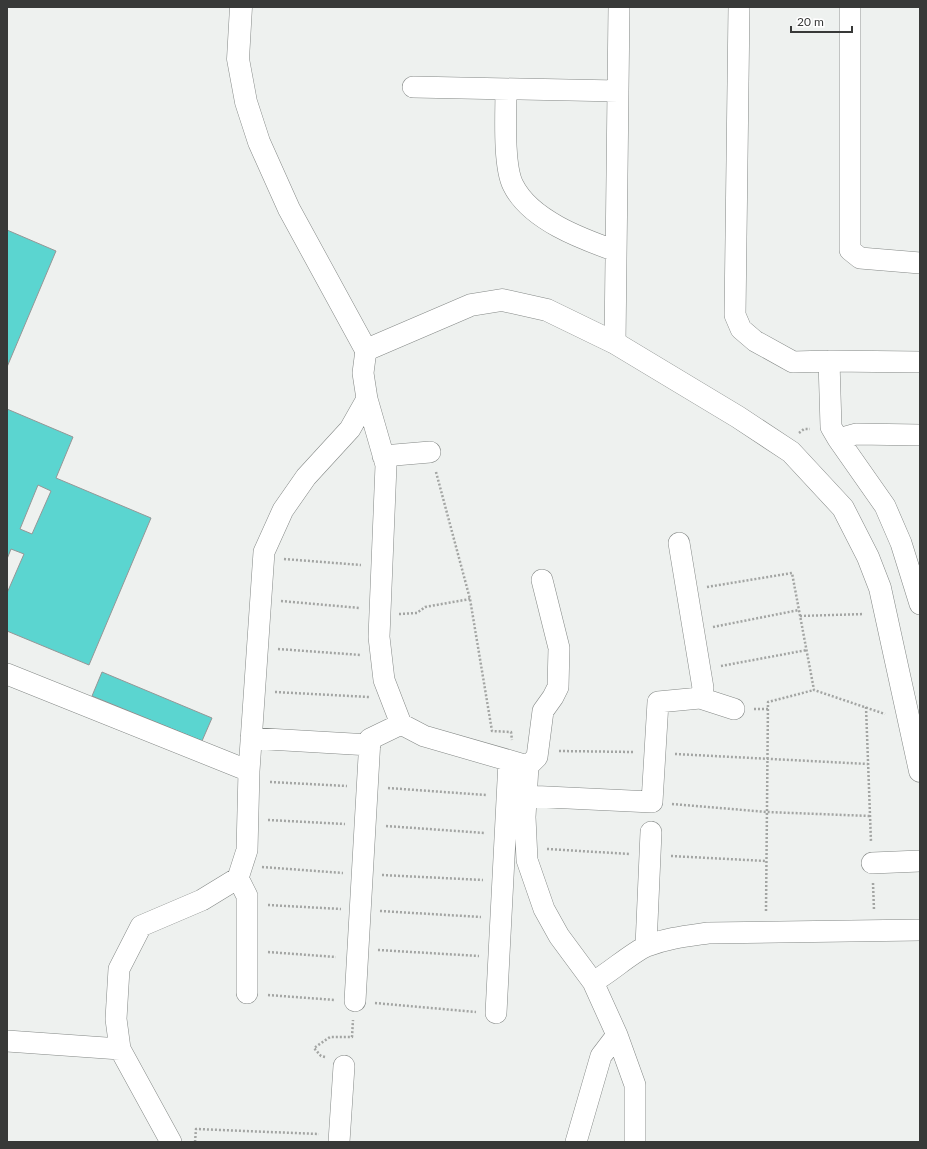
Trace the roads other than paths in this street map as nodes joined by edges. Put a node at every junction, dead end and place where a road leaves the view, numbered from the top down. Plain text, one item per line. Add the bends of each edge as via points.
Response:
1 (241, 7) edge
2 (619, 7) edge
3 (738, 7) edge
4 (850, 7) edge
5 (413, 87) dead end
6 (506, 89) junction
7 (618, 90) junction
8 (616, 251) junction
9 (920, 263) edge
10 (615, 343) junction
11 (366, 350) junction
12 (829, 361) junction
13 (920, 362) edge
14 (367, 400) junction
15 (834, 433) junction
16 (920, 435) edge
17 (430, 452) road end
18 (383, 456) junction
19 (679, 543) dead end
20 (542, 580) dead end
21 (920, 604) edge
22 (7, 674) edge
23 (700, 698) junction
24 (734, 709) dead end
25 (401, 724) junction
26 (251, 738) junction
27 (370, 745) junction
28 (919, 760) edge
29 (522, 762) junction
30 (249, 776) junction
31 (516, 796) junction
32 (651, 832) dead end
33 (920, 861) edge
34 (872, 863) road end
35 (240, 872) junction
36 (920, 930) edge
37 (646, 946) junction
38 (593, 982) junction
39 (247, 993) road end
40 (355, 1001) road end
41 (496, 1013) road end
42 (617, 1035) junction
43 (7, 1041) edge
44 (120, 1049) junction
45 (344, 1066) road end
46 (339, 1138) edge
47 (171, 1142) edge
48 (576, 1142) edge
49 (635, 1142) edge

1 - 11 street via 238,59 246,102 259,142 289,209
2 - 7 street
3 - 12 street via 735,315 740,329 755,342 793,362
4 - 9 street via 850,250 860,258
5 - 6 street
6 - 7 street
6 - 8 street via 507,157 513,185 529,207 553,224 580,238
7 - 8 street
8 - 10 street
10 - 11 street via 547,310 502,300 471,305
10 - 28 street via 791,452 843,508 868,557 880,588
11 - 14 street via 363,373
12 - 13 street
12 - 15 street
14 - 18 street
14 - 26 street via 350,429 306,477 283,510 264,552
15 - 16 street
15 - 21 street via 885,506 901,543
17 - 18 street
18 - 25 street via 386,465 379,637 384,680
19 - 23 street via 703,688
20 - 29 street via 559,648 558,687 543,711
22 - 30 street
23 - 24 street
23 - 31 street via 658,702 652,802
25 - 27 street via 370,739
25 - 29 street via 424,736
26 - 27 street
26 - 30 street
27 - 40 street
29 - 31 street
30 - 35 street via 247,850
31 - 38 street via 527,860 544,909 559,936
31 - 41 street via 505,834
32 - 37 street
33 - 34 street
35 - 39 street via 247,896
35 - 44 street via 202,900 141,926 119,969 116,1019
36 - 37 street via 708,933 677,937
37 - 38 street
38 - 42 street
42 - 48 street via 601,1056
42 - 49 street via 635,1085
43 - 44 street
44 - 47 street
45 - 46 street

